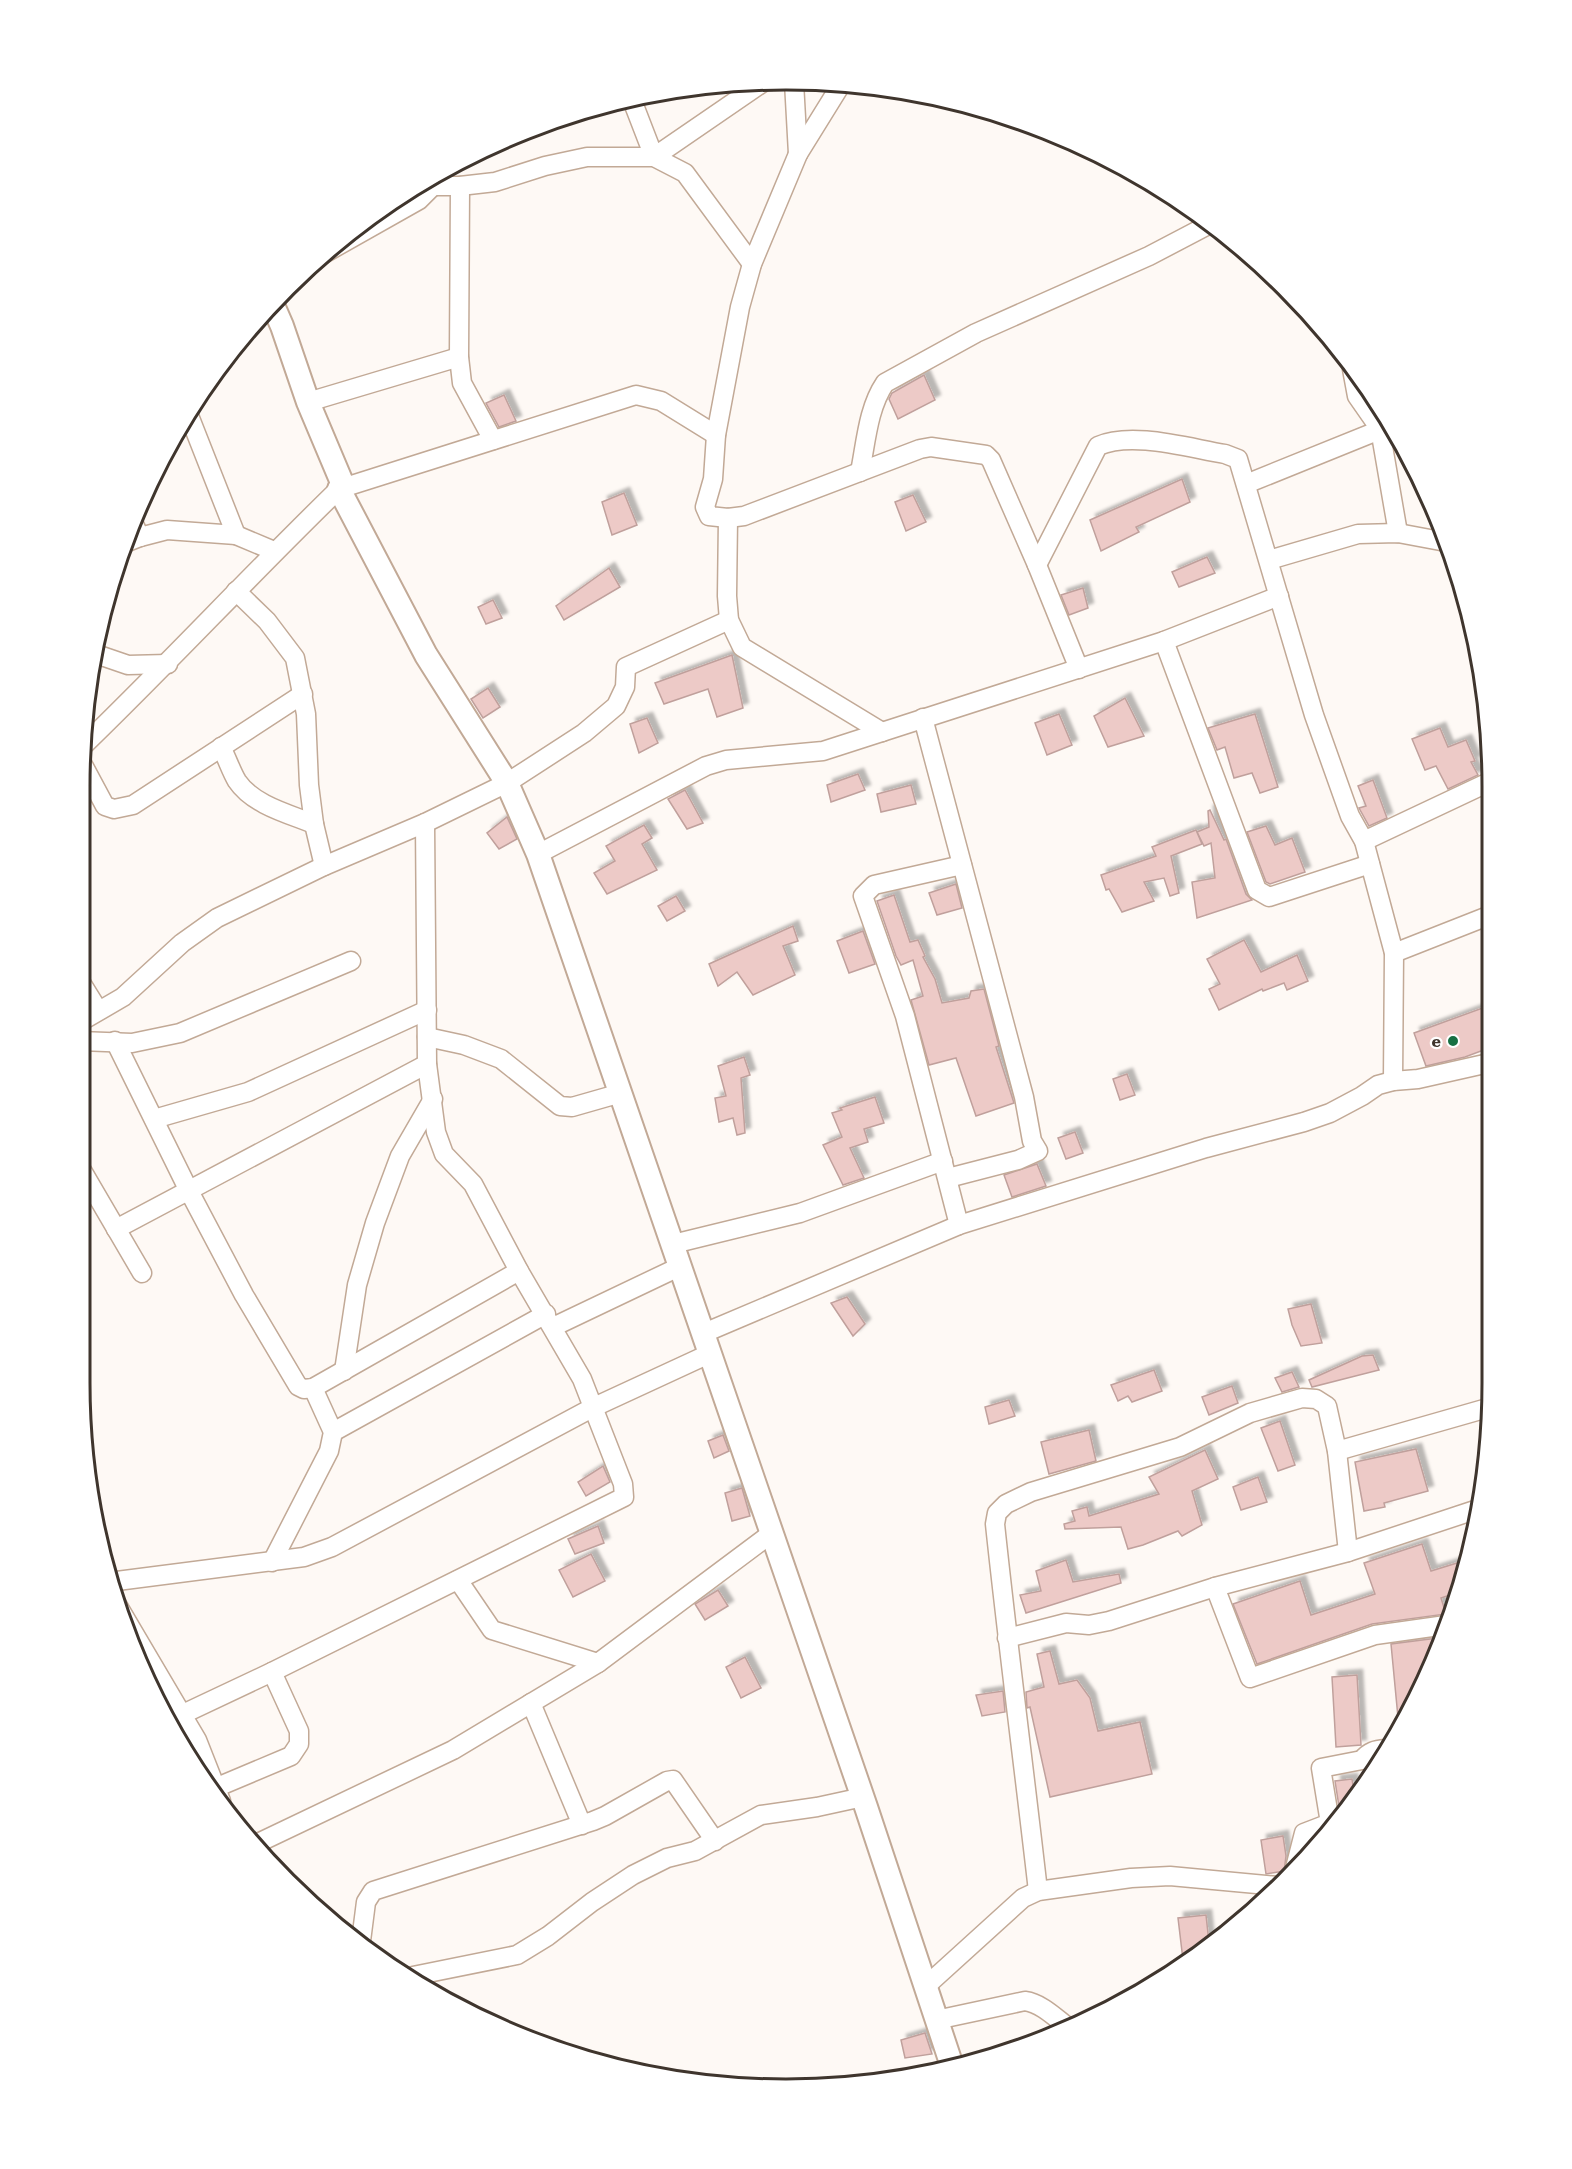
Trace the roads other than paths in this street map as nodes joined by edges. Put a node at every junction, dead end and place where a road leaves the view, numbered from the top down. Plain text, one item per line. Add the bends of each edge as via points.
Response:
1 (794, 90) edge
2 (751, 91) edge
3 (836, 91) edge
4 (635, 107) edge
5 (798, 154) junction
6 (654, 157) junction
7 (433, 186) joint
8 (460, 186) junction
9 (373, 226) edge
10 (1202, 228) edge
11 (752, 264) junction
12 (276, 313) edge
13 (459, 357) junction
14 (1355, 385) edge
15 (308, 402) junction
16 (1375, 415) edge
17 (192, 423) edge
18 (1383, 428) edge
19 (716, 435) junction
20 (1387, 435) edge
21 (493, 440) junction
22 (860, 472) junction
23 (1246, 484) junction
24 (341, 487) junction
25 (728, 518) junction
26 (1398, 533) junction
27 (236, 534) junction
28 (136, 539) edge
29 (1437, 540) edge
30 (274, 551) junction
31 (1269, 560) junction
32 (1037, 565) junction
33 (236, 591) junction
34 (1279, 596) junction
35 (729, 620) junction
36 (1164, 641) junction
37 (102, 656) edge
38 (168, 664) junction
39 (1079, 669) junction
40 (303, 694) junction
41 (923, 718) junction
42 (882, 732) junction
43 (91, 738) edge
44 (221, 747) junction
45 (90, 778) edge
46 (507, 783) junction
47 (1482, 785) edge
48 (425, 823) junction
49 (314, 824) junction
50 (1364, 841) junction
51 (538, 854) junction
52 (1370, 864) junction
53 (962, 865) junction
54 (324, 866) junction
55 (1482, 918) edge
56 (1394, 953) junction
57 (351, 961) dead end
58 (90, 997) edge
59 (98, 1010) junction
60 (427, 1010) junction
61 (90, 1015) edge
62 (427, 1037) junction
63 (90, 1041) edge
64 (115, 1041) junction
65 (427, 1064) junction
66 (1482, 1065) edge
67 (1393, 1081) junction
68 (621, 1093) junction
69 (433, 1099) junction
70 (154, 1119) junction
71 (945, 1169) junction
72 (90, 1184) edge
73 (189, 1191) junction
74 (959, 1225) junction
75 (116, 1229) junction
76 (673, 1244) junction
77 (681, 1266) junction
78 (519, 1271) junction
79 (142, 1273) dead end
80 (549, 1321) junction
81 (708, 1343) junction
82 (344, 1371) junction
83 (313, 1388) junction
84 (592, 1408) junction
85 (1481, 1410) edge
86 (333, 1432) junction
87 (1337, 1451) junction
88 (1470, 1512) edge
89 (772, 1533) junction
90 (1348, 1552) junction
91 (272, 1562) junction
92 (458, 1580) junction
93 (119, 1581) edge
94 (1215, 1587) junction
95 (1438, 1626) edge
96 (1007, 1638) junction
97 (598, 1663) junction
98 (151, 1666) edge
99 (272, 1672) junction
100 (531, 1703) junction
101 (174, 1708) edge
102 (190, 1742) edge
103 (1377, 1750) edge
104 (223, 1792) edge
105 (865, 1802) junction
106 (1329, 1818) edge
107 (582, 1825) junction
108 (1322, 1826) edge
109 (262, 1841) edge
110 (715, 1841) junction
111 (1299, 1853) edge
112 (1267, 1885) edge
113 (1038, 1891) junction
114 (362, 1935) edge
115 (420, 1975) edge
116 (926, 1986) junction
117 (936, 2020) junction
118 (1061, 2022) edge
119 (950, 2059) edge

1 - 5 street
2 - 6 street
3 - 5 street
4 - 6 street
5 - 11 street
6 - 8 street via 587,157 495,182
6 - 11 street via 685,173
7 - 8 street
7 - 9 street via 419,200
8 - 13 street
10 - 22 street via 976,333 885,382 872,411
11 - 19 street
12 - 15 street
13 - 15 street
13 - 21 street via 462,383
14 - 16 street via 1357,396
15 - 24 street
17 - 27 street
18 - 23 street
19 - 21 street via 661,400 636,394
19 - 25 street via 713,479 705,507 710,516
20 - 26 street
21 - 24 street
22 - 25 street via 744,516
22 - 32 street via 931,447 986,455
23 - 31 street
23 - 32 street via 1234,455 1134,439 1110,441 1098,446
24 - 30 street
24 - 46 street via 426,655
25 - 35 street
26 - 29 street
26 - 31 street via 1358,534
27 - 28 street via 168,530
27 - 30 street
30 - 33 street
31 - 34 street
32 - 39 street
33 - 38 street
33 - 40 street via 267,621 295,658
34 - 36 street
34 - 50 street via 1314,716 1350,816
35 - 42 street via 742,647
35 - 46 street via 626,667 625,687 616,706 584,733
36 - 39 street
36 - 52 street via 1257,890 1269,897
37 - 38 street via 128,665
38 - 43 street
39 - 41 street
40 - 44 street
40 - 49 street
41 - 42 street
41 - 53 street
42 - 51 street via 823,751 726,760 706,766
44 - 45 street via 133,805 114,809 105,806
44 - 49 street via 238,782 251,795
46 - 48 street
46 - 51 street
47 - 50 street
48 - 54 street
48 - 60 street
49 - 54 street
50 - 52 street
51 - 68 street
52 - 56 street
53 - 71 street via 874,885 863,896 905,1016
53 - 71 street via 1024,1097 1032,1141 1038,1151 1018,1160
54 - 59 street via 217,918 182,943 123,997
55 - 56 street
56 - 67 street
57 - 64 street via 180,1033 132,1043
58 - 59 street
59 - 61 street
60 - 62 street
60 - 70 street via 248,1092
62 - 65 street
62 - 68 street via 501,1059 560,1106 572,1107
63 - 64 street
64 - 70 street
65 - 69 street
65 - 73 street
66 - 67 street
67 - 74 street via 1377,1085 1330,1113 1304,1122 1206,1148
68 - 76 street
69 - 78 street via 436,1132 444,1154 474,1184
69 - 82 street via 400,1156 375,1223 357,1285
70 - 73 street
71 - 74 street
71 - 76 street via 800,1213
72 - 75 street
73 - 75 street
73 - 83 street via 298,1386
74 - 81 street
75 - 79 street
76 - 77 street
77 - 80 street
77 - 81 street
78 - 80 street
78 - 82 street
80 - 84 street via 582,1379
80 - 86 street
81 - 84 street
81 - 89 street
82 - 83 street
83 - 86 street
84 - 91 street via 332,1547
84 - 92 street via 623,1484 624,1497
85 - 87 street
86 - 91 street via 329,1452
87 - 90 street
87 - 96 street via 1327,1406 1316,1399 1302,1398 1250,1413 1180,1447 1032,1492 1006,1504 997,1513 995,1524
88 - 90 street
89 - 97 street
89 - 105 street
90 - 94 street
91 - 93 street
92 - 97 street via 492,1630
92 - 99 street
94 - 95 street via 1250,1678 1375,1635
94 - 96 street via 1109,1621 1089,1625 1066,1623
96 - 113 street
97 - 100 street
98 - 101 street
99 - 101 street
99 - 104 street via 299,1731 299,1744 291,1756
100 - 107 street
100 - 109 street via 453,1750
101 - 102 street
103 - 106 street via 1362,1760 1321,1768
105 - 110 street via 761,1815
105 - 116 street
107 - 110 street via 673,1780
107 - 114 street via 374,1891 366,1902
108 - 111 street via 1304,1833
110 - 115 street via 633,1875 517,1955
112 - 113 street via 1170,1876
113 - 116 street via 1023,1898
116 - 117 street
117 - 118 street via 1025,2001
117 - 119 street

